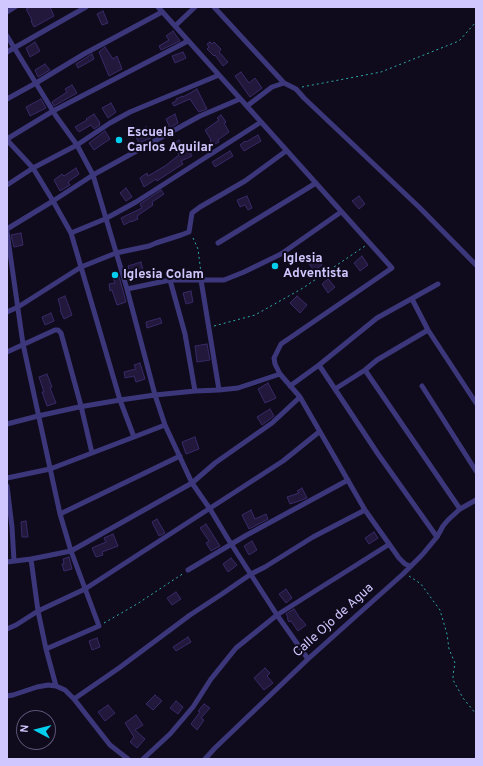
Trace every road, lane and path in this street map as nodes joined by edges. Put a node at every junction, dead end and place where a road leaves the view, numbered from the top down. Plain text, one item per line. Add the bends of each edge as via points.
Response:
1 (14, 7) edge
2 (86, 7) edge
3 (158, 7) edge
4 (195, 7) edge
5 (214, 7) edge
6 (7, 12) edge
7 (162, 12) junction
8 (476, 22) edge
9 (175, 26) junction
10 (7, 36) edge
11 (188, 42) junction
12 (14, 48) junction
13 (7, 52) edge
14 (219, 75) junction
15 (36, 83) junction
16 (284, 83) junction
17 (296, 89) junction
18 (7, 99) edge
19 (240, 99) junction
20 (247, 106) junction
21 (53, 111) junction
22 (261, 122) junction
23 (7, 139) edge
24 (77, 145) junction
25 (286, 151) junction
26 (33, 168) junction
27 (93, 175) junction
28 (316, 183) junction
29 (7, 185) edge
30 (54, 201) junction
31 (341, 212) junction
32 (105, 219) junction
33 (7, 229) edge
34 (7, 232) edge
35 (189, 232) junction
36 (70, 233) junction
37 (218, 243) dead end
38 (369, 243) junction
39 (116, 253) junction
40 (476, 265) edge
41 (81, 267) junction
42 (170, 280) junction
43 (201, 280) junction
44 (438, 284) dead end
45 (127, 289) junction
46 (412, 299) junction
47 (18, 307) junction
48 (7, 312) edge
49 (209, 327) junction
50 (428, 330) junction
51 (23, 344) junction
52 (7, 352) edge
53 (319, 365) junction
54 (365, 370) junction
55 (280, 374) junction
56 (290, 386) junction
57 (422, 386) dead end
58 (335, 389) junction
59 (219, 390) junction
60 (195, 391) junction
61 (155, 395) junction
62 (300, 397) junction
63 (120, 400) junction
64 (476, 403) edge
65 (81, 406) junction
66 (38, 416) junction
67 (7, 424) edge
68 (165, 425) junction
69 (319, 432) junction
70 (134, 437) junction
71 (92, 453) junction
72 (180, 456) junction
73 (50, 469) junction
74 (476, 471) edge
75 (7, 478) edge
76 (348, 480) junction
77 (192, 483) junction
78 (7, 486) edge
79 (476, 500) edge
80 (8, 506) edge
81 (210, 509) junction
82 (460, 509) junction
83 (365, 510) junction
84 (60, 514) junction
85 (438, 537) junction
86 (232, 544) junction
87 (388, 545) junction
88 (71, 551) junction
89 (31, 559) junction
90 (14, 561) junction
91 (7, 562) edge
92 (410, 566) junction
93 (188, 570) joint
94 (251, 574) junction
95 (403, 574) junction
96 (85, 589) junction
97 (38, 611) junction
98 (277, 615) junction
99 (99, 626) junction
100 (7, 629) edge
101 (46, 649) junction
102 (308, 658) junction
103 (56, 686) junction
104 (7, 696) edge
105 (74, 699) junction
106 (476, 714) edge
107 (128, 759) edge
108 (143, 759) edge
109 (206, 759) edge

1 - 6 street
2 - 12 street
3 - 7 street
4 - 9 street
5 - 16 street
7 - 9 street
7 - 15 street
8 - 17 path via 459,41 381,72
9 - 11 street
10 - 12 street
11 - 14 street
11 - 21 street
12 - 13 street
12 - 15 street
14 - 19 street
14 - 24 street via 130,112
15 - 18 street
15 - 21 street
16 - 17 street
16 - 20 street via 272,87
17 - 40 street via 420,207
19 - 20 street
19 - 27 street via 200,116
20 - 22 street
21 - 23 street
21 - 24 street
22 - 25 street
22 - 32 street
23 - 26 street
24 - 26 street
24 - 27 street
25 - 28 street
25 - 35 street via 245,181 192,213
26 - 29 street
26 - 30 street
27 - 30 street
27 - 32 street
28 - 31 street
28 - 37 street
30 - 33 street
30 - 36 street
31 - 38 street
31 - 43 street via 280,254 244,272 224,280
32 - 36 street
32 - 39 street
34 - 47 street
35 - 39 street via 149,246
35 - 43 path via 198,249
36 - 41 street
38 - 49 path via 303,288 255,316
38 - 55 street via 392,268 281,344 274,358
39 - 41 street
39 - 45 street
41 - 47 street
41 - 63 street
42 - 43 street
42 - 45 street
42 - 60 street via 185,334
43 - 49 street
44 - 46 street
45 - 61 street
46 - 50 street
46 - 53 street via 377,318
47 - 48 street
47 - 51 street
49 - 59 street
50 - 54 street via 377,360
50 - 64 street
51 - 52 street
51 - 65 street via 58,330
51 - 66 street
53 - 56 street
53 - 58 street
54 - 58 street
54 - 82 street
55 - 56 street
55 - 59 street via 238,388
56 - 62 street
57 - 74 street
58 - 85 street
59 - 60 street
60 - 61 street
61 - 63 street
61 - 68 street
62 - 69 street
62 - 77 street via 272,423 215,463
63 - 65 street
63 - 70 street
65 - 66 street
65 - 71 street
66 - 67 street
66 - 73 street
68 - 70 street
68 - 72 street
69 - 76 street
69 - 81 street via 283,461
70 - 71 street
71 - 73 street
72 - 77 street
72 - 84 street
73 - 75 street
73 - 84 street
76 - 83 street
76 - 86 street
77 - 81 street
77 - 88 street
78 - 80 street
79 - 82 street, Calle Ojo de Agua
80 - 90 street
81 - 86 street
81 - 96 street
82 - 85 street, Calle Ojo de Agua via 443,526
83 - 87 street
83 - 94 street
84 - 88 street
85 - 92 street, Calle Ojo de Agua
86 - 93 street
86 - 94 street
87 - 92 street via 398,558
87 - 98 street
88 - 89 street
88 - 96 street
89 - 90 street
89 - 97 street
90 - 91 street
92 - 95 street, Calle Ojo de Agua
93 - 99 path
94 - 98 street
94 - 105 street
95 - 102 street, Calle Ojo de Agua
95 - 106 path via 421,584 440,610 449,649 455,662 453,680
96 - 97 street
96 - 99 street
97 - 100 street
97 - 101 street
98 - 102 street
98 - 108 street via 236,648 193,707 170,734
99 - 101 street
101 - 103 street
102 - 109 street, Calle Ojo de Agua
103 - 104 street via 37,687
103 - 105 street via 65,690
105 - 107 street via 110,746

